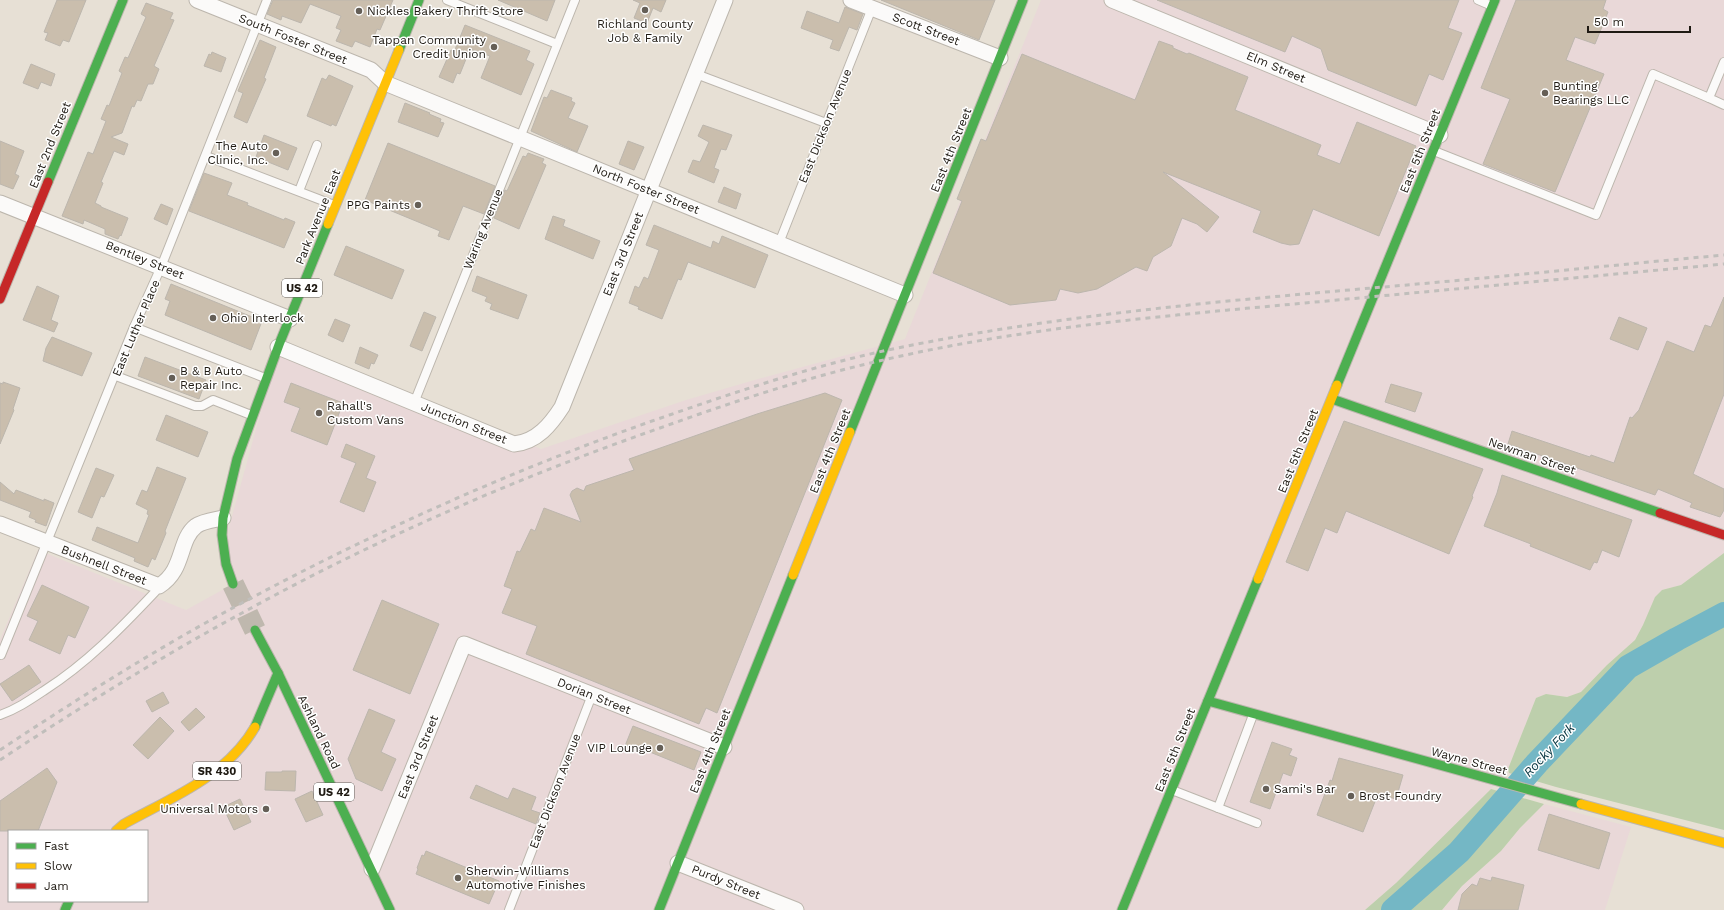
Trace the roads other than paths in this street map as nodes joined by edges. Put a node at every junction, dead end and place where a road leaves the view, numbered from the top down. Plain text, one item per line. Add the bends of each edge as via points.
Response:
1 (123, 0) edge
2 (197, 0) edge
3 (267, 0) edge
4 (420, 0) edge
5 (447, 0) edge
6 (574, 0) edge
7 (725, 0) edge
8 (851, 0) edge
9 (1023, 0) edge
10 (1112, 0) edge
11 (1478, 0) edge
12 (1494, 3) edge
13 (1137, 5) edge
14 (872, 8) junction
15 (257, 24) junction
16 (557, 44) junction
17 (1000, 58) junction
18 (1724, 62) edge
19 (696, 74) junction
20 (386, 83) junction
21 (1709, 98) junction
22 (1724, 105) edge
23 (826, 123) junction
24 (1440, 135) junction
25 (519, 137) junction
26 (317, 145) dead end
27 (1433, 151) junction
28 (206, 156) junction
29 (649, 190) junction
30 (299, 191) junction
31 (0, 203) edge
32 (336, 205) junction
33 (34, 217) junction
34 (779, 243) junction
35 (162, 267) junction
36 (905, 295) junction
37 (0, 299) edge
38 (290, 319) junction
39 (134, 327) junction
40 (278, 348) junction
41 (116, 376) junction
42 (266, 378) junction
43 (1332, 399) junction
44 (414, 403) junction
45 (252, 416) junction
46 (538, 436) joint
47 (223, 518) junction
48 (0, 524) edge
49 (1724, 535) edge
50 (46, 542) junction
51 (233, 584) tunnel mouth
52 (159, 586) junction
53 (255, 630) tunnel mouth
54 (464, 644) joint
55 (2, 655) dead end
56 (278, 673) junction
57 (592, 695) junction
58 (1208, 701) junction
59 (1253, 714) junction
60 (0, 715) edge
61 (724, 748) junction
62 (1172, 790) junction
63 (1218, 808) junction
64 (1257, 822) dead end
65 (117, 830) edge
66 (1724, 843) edge
67 (678, 863) junction
68 (372, 869) junction
69 (390, 910) edge
70 (508, 910) edge
71 (659, 910) edge
72 (796, 910) edge
73 (1122, 910) edge

1 - 33 main road, East 2nd Street
2 - 15 street, South Foster Street
3 - 15 lane, East Luther Place
4 - 20 main road, Park Avenue East / US 42
5 - 16 lane
6 - 16 lane, Waring Avenue
7 - 19 street, East 3rd Street
8 - 14 street, Scott Street
9 - 17 main road, East 4th Street
10 - 13 street, Elm Street
11 - 12 lane
12 - 24 main road, East 5th Street
13 - 24 street, Elm Street
14 - 17 street, Scott Street
14 - 23 lane, East Dickson Avenue
15 - 20 street, South Foster Street via 371,70
15 - 28 lane, East Luther Place
16 - 25 lane, Waring Avenue
17 - 36 main road, East 4th Street
18 - 21 lane
19 - 23 lane
19 - 29 street, East 3rd Street
20 - 25 street, North Foster Street
20 - 32 main road, Park Avenue East / US 42
21 - 22 lane
21 - 27 lane via 1653,74 1596,215
23 - 34 lane, East Dickson Avenue
24 - 27 main road, East 5th Street
25 - 29 street, North Foster Street
25 - 44 lane, Waring Avenue
26 - 30 lane
27 - 43 main road, East 5th Street
28 - 30 lane
28 - 35 lane, East Luther Place
29 - 34 street, North Foster Street
29 - 46 street, East 3rd Street via 562,407
30 - 32 lane
31 - 33 street, Bentley Street
32 - 38 main road, Park Avenue East / US 42
33 - 35 street, Bentley Street
33 - 37 main road, East 2nd Street
34 - 36 street, North Foster Street
35 - 38 street, Bentley Street
35 - 39 lane, East Luther Place
36 - 61 main road, East 4th Street
38 - 40 main road, Park Avenue East / US 42
39 - 41 lane, East Luther Place
39 - 42 lane
40 - 42 main road, Park Avenue East / US 42
40 - 44 street, Junction Street
41 - 45 lane via 195,406 202,406 213,400
41 - 50 lane, East Luther Place
42 - 45 main road, Park Avenue East / US 42
43 - 49 main road, Newman Street
43 - 58 main road, East 5th Street
44 - 46 street, Junction Street via 514,444
45 - 47 main road, Park Avenue East / US 42 via 237,459
47 - 51 main road, Park Avenue East / US 42 via 223,549
47 - 52 street, Bushnell Street via 196,526 190,533 175,571
48 - 50 street, Bushnell Street
50 - 52 street, Bushnell Street
50 - 55 lane, East Luther Place
52 - 60 lane via 114,635 68,675 17,709
53 - 56 main road, US 42
54 - 57 street, Dorian Street
54 - 68 street, East 3rd Street
56 - 65 main road, SR 430 via 246,742 226,764
56 - 68 main road, Ashland Road / US 42
57 - 61 street, Dorian Street
57 - 70 lane, East Dickson Avenue
58 - 59 main road, Wayne Street
58 - 62 main road, East 5th Street
59 - 63 lane
59 - 66 main road, Wayne Street
61 - 67 main road, East 4th Street
62 - 63 lane
62 - 73 main road, East 5th Street
63 - 64 lane
67 - 71 main road, East 4th Street
67 - 72 street, Purdy Street
68 - 69 main road, Ashland Road / US 42

